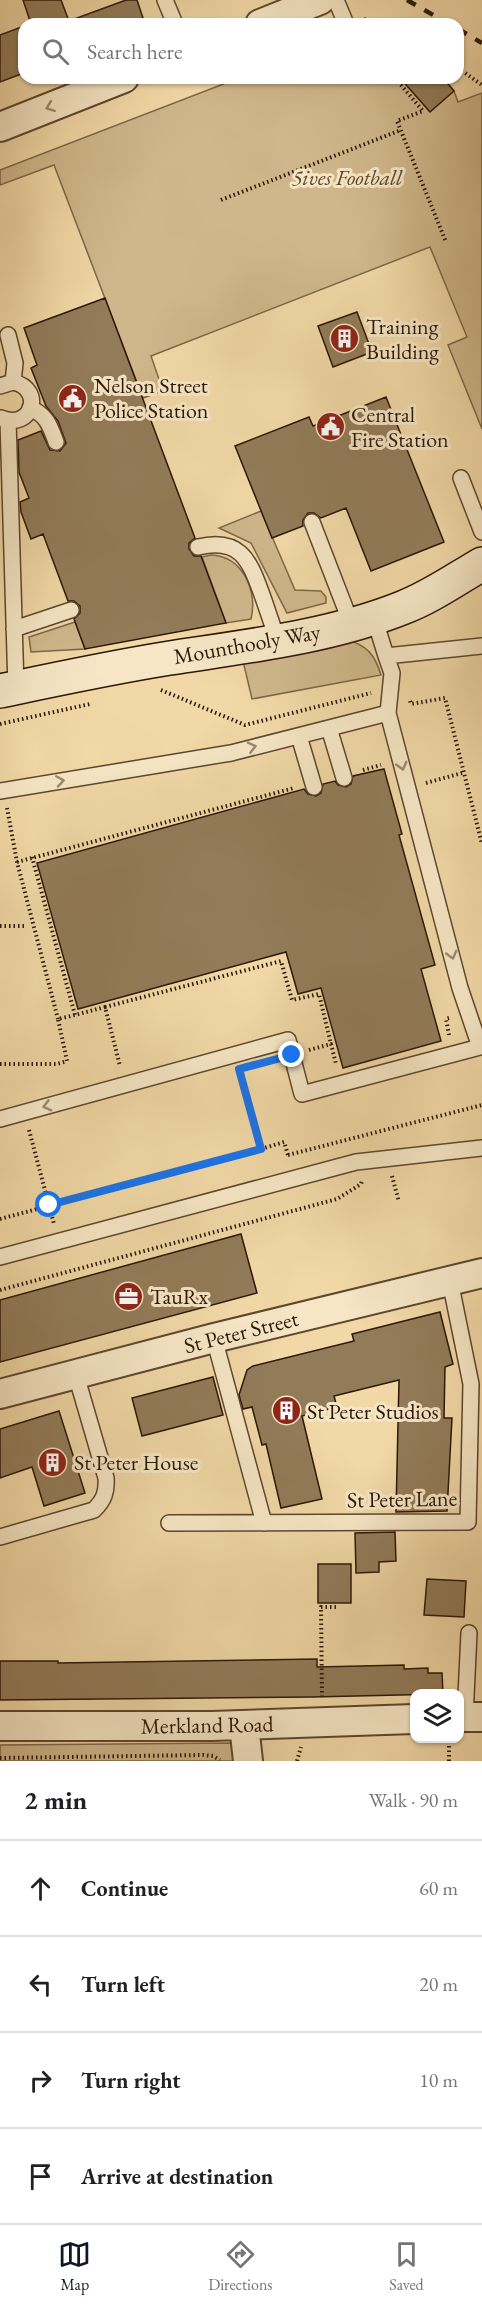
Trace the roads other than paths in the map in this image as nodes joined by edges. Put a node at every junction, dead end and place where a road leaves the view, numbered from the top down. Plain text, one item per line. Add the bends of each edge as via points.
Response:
1 (165, 0) edge
2 (320, 0) edge
3 (336, 0) edge
4 (172, 18) edge
5 (275, 18) edge
6 (344, 18) edge
7 (109, 84) edge
8 (0, 127) edge
9 (8, 335) dead end
10 (6, 384) edge
11 (30, 408) junction
12 (4, 419) edge
13 (56, 442) dead end
14 (460, 478) dead end
15 (312, 522) dead end
16 (482, 532) edge
17 (198, 547) dead end
18 (482, 564) edge
19 (71, 610) dead end
20 (363, 620) junction
21 (14, 628) junction
22 (278, 641) junction
23 (482, 646) edge
24 (386, 656) junction
25 (8, 689) edge
26 (388, 713) junction
27 (329, 728) junction
28 (299, 736) junction
29 (343, 777) road end
30 (313, 785) road end
31 (1, 790) edge
32 (0, 1119) edge
33 (482, 1148) edge
34 (0, 1257) edge
35 (482, 1273) edge
36 (450, 1281) junction
37 (214, 1338) junction
38 (76, 1375) junction
39 (0, 1394) edge
40 (169, 1523) dead end
41 (264, 1523) junction
42 (0, 1537) edge
43 (469, 1633) dead end
44 (410, 1719) edge
45 (464, 1722) edge
46 (244, 1725) junction
47 (0, 1726) edge
48 (234, 1761) edge

1 - 4 lane
2 - 5 street
3 - 6 lane
7 -> 8 street
9 - 10 lane via 15,363
10 - 11 lane via 28,390
11 - 12 lane via 17,421
11 - 13 lane via 47,418
12 - 21 lane
14 - 16 lane
15 - 20 lane
17 - 22 lane via 224,545 243,555 252,568
18 - 20 main road, Mounthooly Way via 403,607
19 - 21 lane
20 - 22 main road, Mounthooly Way
20 - 24 lane
21 - 25 lane
22 - 25 main road, Mounthooly Way via 114,667
23 - 24 lane
24 - 26 lane via 392,673
26 - 27 lane
26 -> 32 lane via 460,988 480,1047 423,1053 302,1094 288,1040
27 - 28 lane
27 - 29 lane
28 - 30 lane
31 -> 28 lane via 231,753
33 - 34 lane via 356,1162
35 - 36 street, St Peter Street
36 - 37 street, St Peter Street
36 - 41 lane, St Peter Lane via 471,1384 468,1522
37 - 38 street, St Peter Street
37 - 41 lane
38 - 39 street, St Peter Street
38 - 42 lane via 106,1478 103,1501 94,1510
40 - 41 lane, St Peter Lane
43 - 45 lane
44 - 46 street, Merkland Road
46 - 47 street, Merkland Road
46 - 48 street

